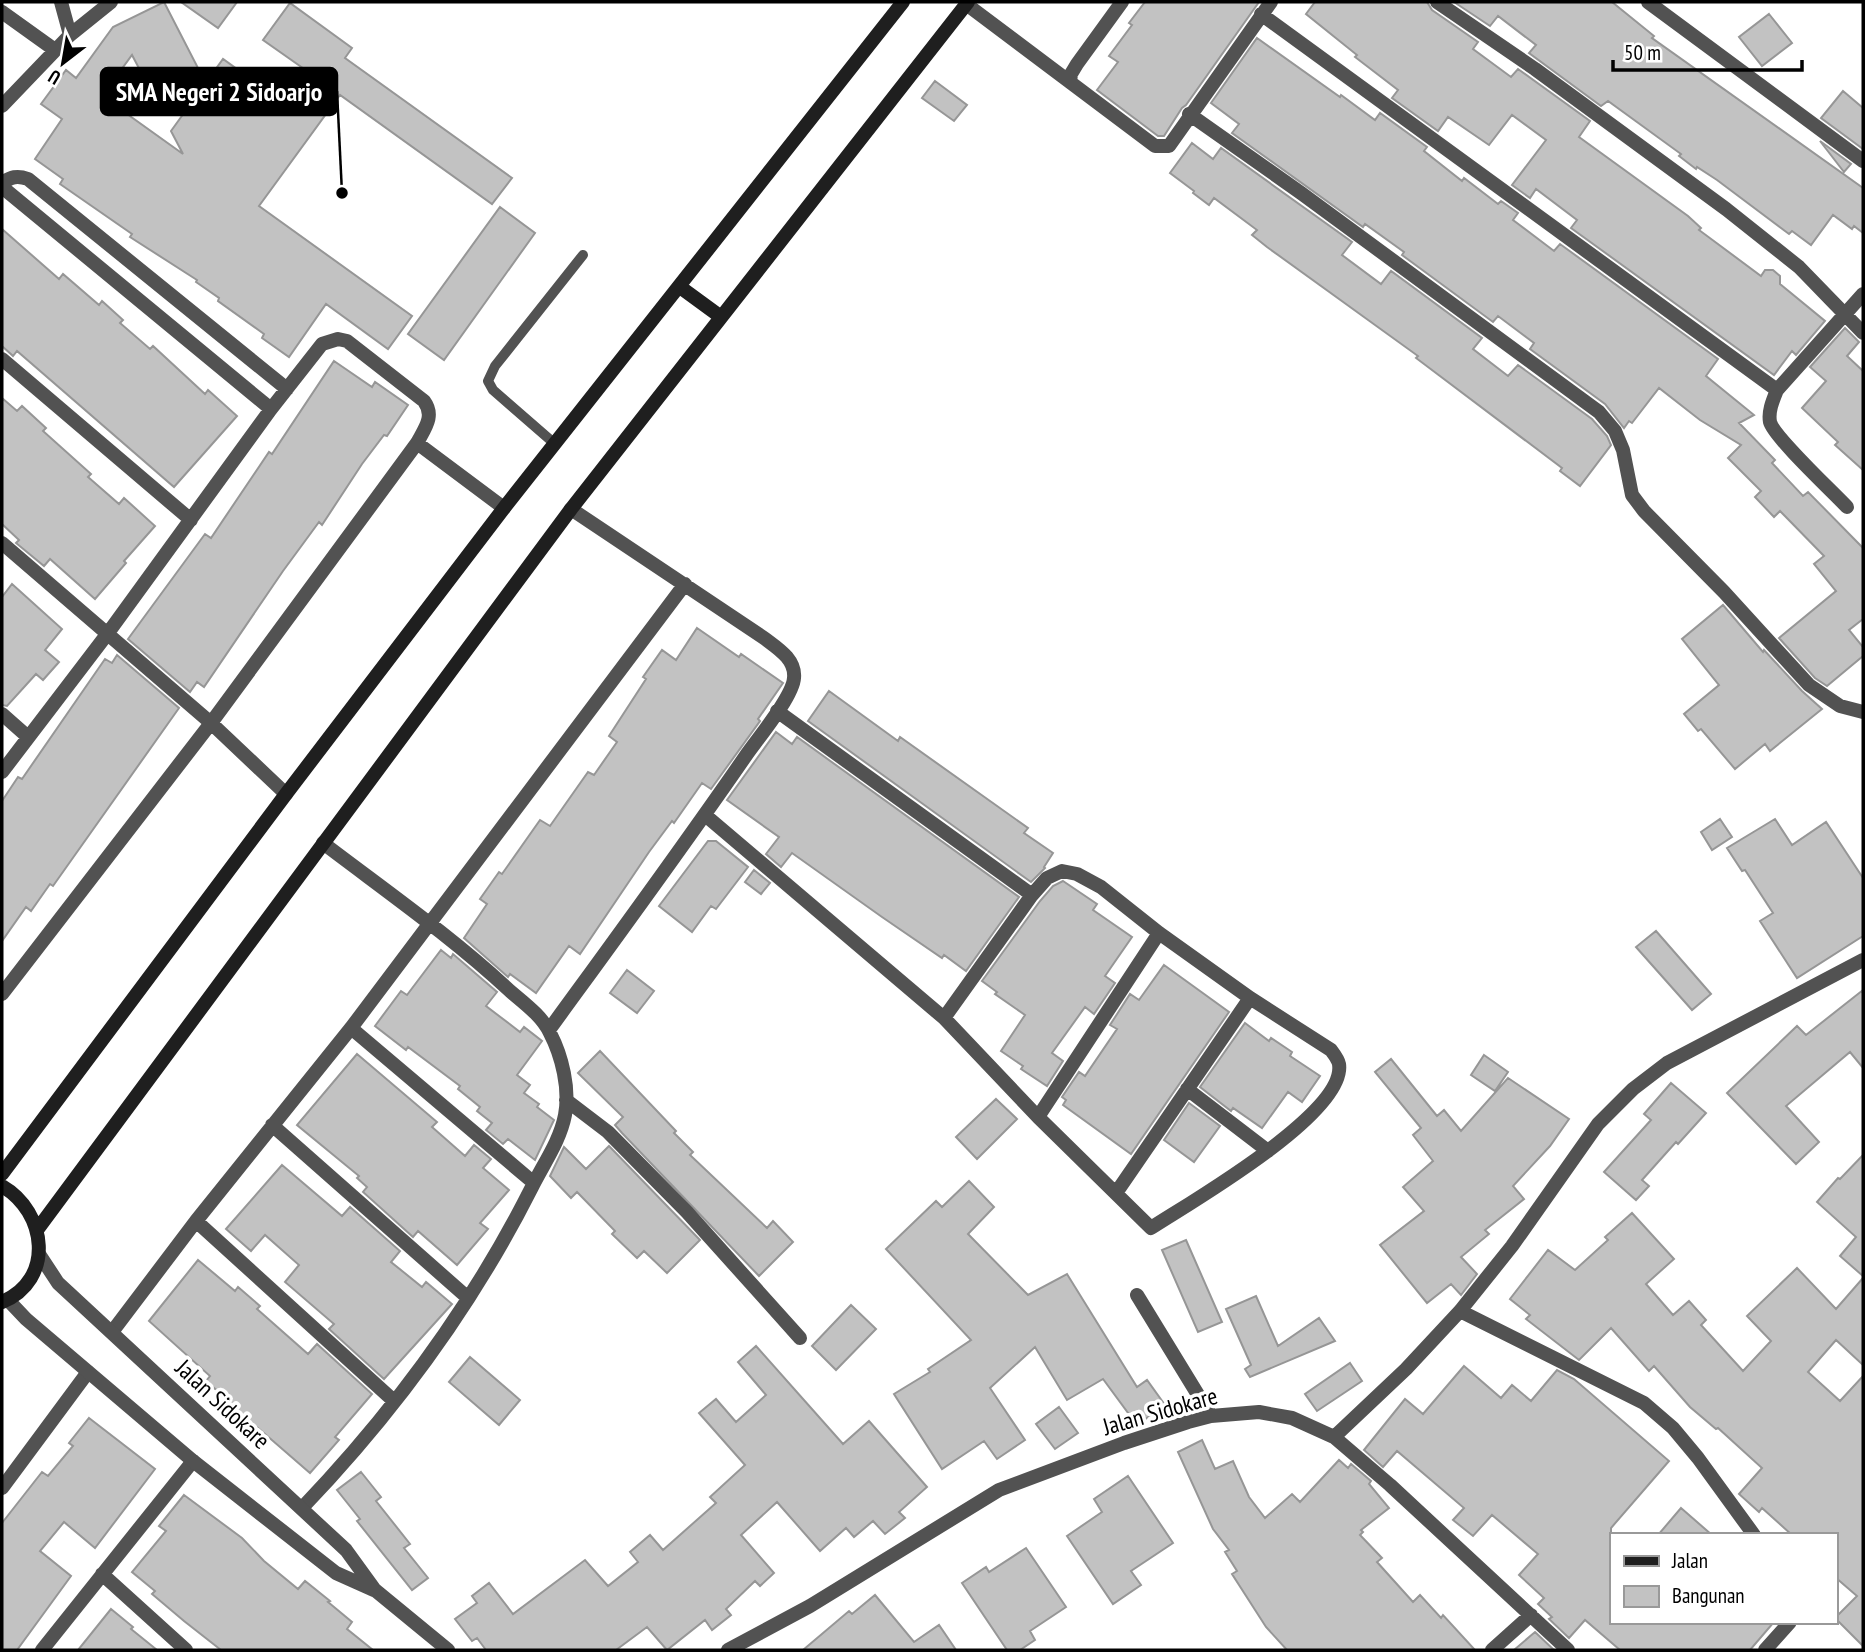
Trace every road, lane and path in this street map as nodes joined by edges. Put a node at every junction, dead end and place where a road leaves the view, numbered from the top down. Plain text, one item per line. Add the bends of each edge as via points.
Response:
1 (61, 2) edge
2 (111, 2) edge
3 (903, 2) edge
4 (1122, 2) edge
5 (1271, 2) edge
6 (1437, 2) edge
7 (1648, 2) edge
8 (967, 3) edge
9 (2, 12) edge
10 (1261, 14) junction
11 (70, 35) junction
12 (55, 50) junction
13 (1070, 82) junction
14 (3, 104) edge
15 (1189, 114) junction
16 (1863, 161) edge
17 (2, 185) edge
18 (583, 256) dead end
19 (128, 260) junction
20 (112, 277) junction
21 (680, 287) junction
22 (1863, 294) edge
23 (1845, 314) junction
24 (721, 317) junction
25 (1863, 333) edge
26 (2, 359) edge
27 (287, 389) junction
28 (1777, 390) junction
29 (271, 409) junction
30 (417, 443) junction
31 (555, 444) junction
32 (1847, 507) dead end
33 (504, 509) junction
34 (571, 509) junction
35 (191, 520) junction
36 (2, 543) edge
37 (685, 584) junction
38 (108, 633) junction
39 (778, 711) junction
40 (1863, 712) edge
41 (2, 714) edge
42 (212, 723) junction
43 (28, 737) junction
44 (2, 772) edge
45 (286, 794) junction
46 (705, 815) junction
47 (323, 843) junction
48 (1032, 895) junction
49 (430, 924) junction
50 (1159, 933) junction
51 (1863, 960) edge
52 (2, 994) edge
53 (1250, 998) junction
54 (944, 1018) junction
55 (351, 1028) junction
56 (549, 1030) junction
57 (1187, 1089) junction
58 (566, 1100) junction
59 (1038, 1118) junction
60 (272, 1125) junction
61 (1268, 1151) junction
62 (2, 1174) edge
63 (534, 1183) junction
64 (2, 1186) edge
65 (1116, 1193) junction
66 (196, 1221) junction
67 (37, 1230) junction
68 (39, 1254) junction
69 (1137, 1295) dead end
70 (468, 1298) junction
71 (5, 1301) edge
72 (1460, 1311) junction
73 (112, 1332) junction
74 (800, 1338) dead end
75 (89, 1372) junction
76 (394, 1401) junction
77 (1211, 1416) junction
78 (1335, 1437) junction
79 (193, 1461) junction
80 (2, 1488) edge
81 (302, 1508) junction
82 (1753, 1533) edge
83 (102, 1574) junction
84 (375, 1590) junction
85 (1531, 1615) junction
86 (1788, 1624) edge
87 (42, 1650) edge
88 (186, 1650) edge
89 (448, 1650) edge
90 (728, 1650) edge
91 (1492, 1650) edge
92 (1569, 1650) edge
93 (1765, 1650) edge

1 - 11 street
2 - 11 street
3 - 21 main road
4 - 13 street via 1077,64
5 - 10 street
6 - 23 street via 1726,209 1799,267
7 - 16 street
8 - 13 street
8 - 24 main road
9 - 12 street
10 - 15 street
10 - 28 street
11 - 12 street
12 - 14 street
13 - 15 street via 1155,146 1168,146
15 - 40 street via 1599,412 1615,431 1632,495 1644,511 1809,685 1840,706
17 - 19 street via 11,177 28,179
17 - 20 street
18 - 31 lane via 489,375 493,390
19 - 20 street
19 - 27 street
20 - 29 street
21 - 24 main road
21 - 31 main road
22 - 23 street
23 - 25 street
23 - 28 street
24 - 34 main road
26 - 35 street
27 - 29 street
27 - 30 street via 322,344 338,338 347,341 429,408 429,420
28 - 32 street via 1770,424
29 - 35 street
30 - 33 street
30 - 42 street
31 - 33 main road
33 - 45 main road
34 - 37 street
34 - 47 main road
35 - 38 street
36 - 38 street
37 - 39 street via 786,656 794,678
37 - 49 street
38 - 42 street
38 - 43 street
39 - 46 street
39 - 48 street
41 - 43 street
42 - 45 street
42 - 52 street
43 - 44 street
45 - 62 main road
46 - 54 street
46 - 56 street
47 - 49 street
47 - 67 main road
48 - 50 street via 1047,878 1062,871 1077,874
48 - 54 street
49 - 55 street
49 - 56 street via 490,972
50 - 53 street
50 - 59 street
51 - 72 street via 1667,1063 1633,1089 1598,1124
53 - 57 street
53 - 61 street via 1331,1050 1339,1062 1331,1092
54 - 59 street
55 - 60 street
55 - 63 street
56 - 58 street
57 - 61 street
57 - 65 street
58 - 63 street via 560,1134
58 - 74 street via 608,1132 687,1212
59 - 65 street
60 - 66 street
60 - 70 street
61 - 65 street via 1151,1228
63 - 70 street
64 - 67 main road via 28,1208
66 - 73 street
66 - 76 street
67 - 68 main road
68 - 71 main road via 23,1287
68 - 73 street, Jalan Sidokare via 58,1283
69 - 77 street
70 - 76 street
71 - 75 street, Jalan Sidokare
72 - 78 street
72 - 82 street via 1644,1403 1673,1428
73 - 81 street, Jalan Sidokare
75 - 79 street, Jalan Sidokare
75 - 80 street
76 - 81 street
77 - 78 street, Jalan Sidokare via 1259,1412 1292,1418
77 - 90 street, Jalan Sidokare via 999,1490 810,1606
78 - 85 street, Jalan Sidokare
79 - 83 street
79 - 84 street, Jalan Sidokare via 336,1573
81 - 84 street, Jalan Sidokare via 346,1550
83 - 87 street
83 - 88 street
84 - 89 street, Jalan Sidokare
85 - 91 street
85 - 92 street, Jalan Sidokare
86 - 93 street

